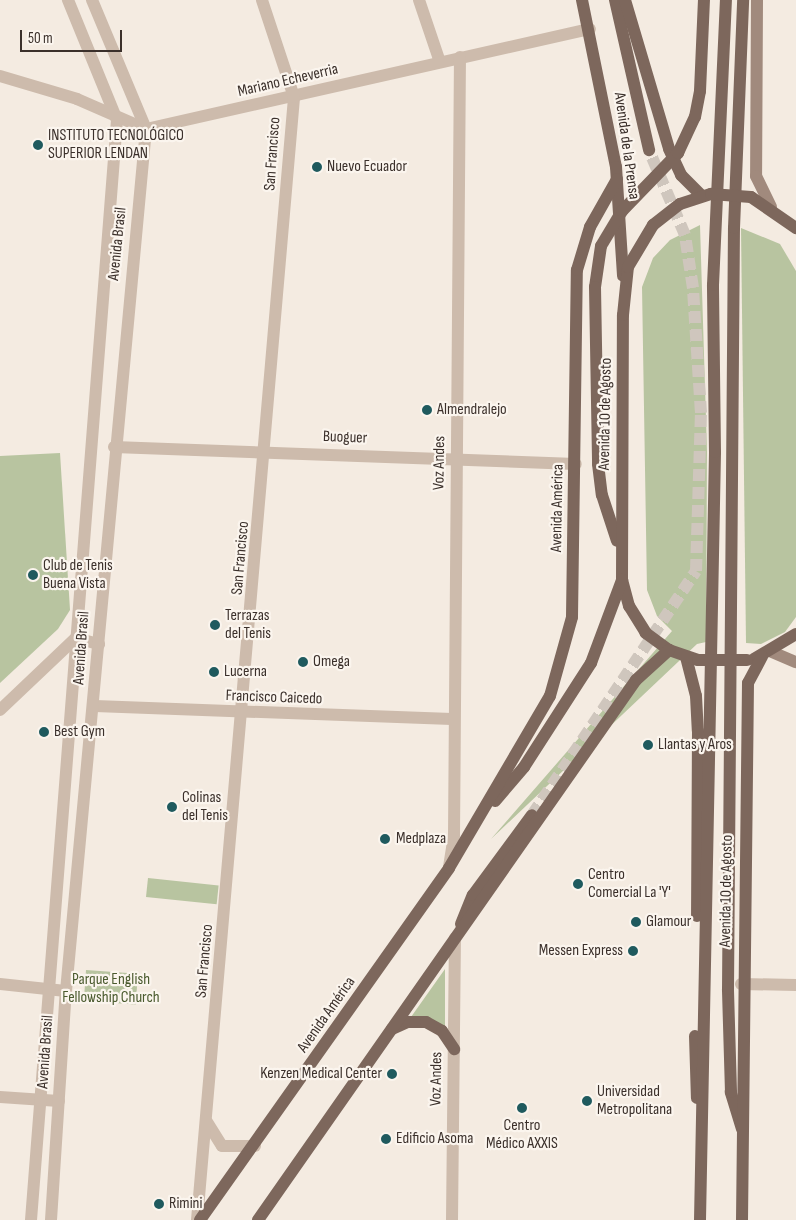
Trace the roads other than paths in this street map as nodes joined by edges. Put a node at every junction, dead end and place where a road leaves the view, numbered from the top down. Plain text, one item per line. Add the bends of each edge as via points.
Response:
1 (68, 0) edge
2 (92, 0) edge
3 (262, 0) edge
4 (419, 0) edge
5 (582, 0) edge
6 (615, 0) edge
7 (625, 0) edge
8 (704, 0) edge
9 (726, 0) edge
10 (743, 0) edge
11 (757, 0) edge
12 (590, 28) junction
13 (460, 57) junction
14 (440, 62) junction
15 (0, 76) edge
16 (294, 96) junction
17 (117, 120) junction
18 (146, 130) junction
19 (649, 150) tunnel mouth
20 (617, 179) junction
21 (707, 195) junction
22 (771, 207) junction
23 (796, 228) edge
24 (624, 299) junction
25 (114, 447) junction
26 (266, 452) junction
27 (456, 458) junction
28 (576, 464) junction
29 (620, 547) junction
30 (622, 580) junction
31 (796, 634) edge
32 (76, 638) junction
33 (99, 644) junction
34 (669, 650) junction
35 (767, 655) junction
36 (692, 658) junction
37 (796, 662) edge
38 (94, 706) junction
39 (0, 710) edge
40 (243, 714) junction
41 (452, 719) junction
42 (532, 815) tunnel mouth
43 (475, 824) junction
44 (449, 868) junction
45 (455, 938) junction
46 (0, 984) edge
47 (741, 984) junction
48 (796, 986) edge
49 (49, 988) junction
50 (66, 991) junction
51 (389, 1030) junction
52 (454, 1049) junction
53 (0, 1097) edge
54 (39, 1100) junction
55 (59, 1101) junction
56 (208, 1122) junction
57 (702, 1123) junction
58 (742, 1130) junction
59 (255, 1146) junction
60 (31, 1220) edge
61 (51, 1220) edge
62 (199, 1220) edge
63 (258, 1220) edge
64 (452, 1220) edge
65 (700, 1220) edge
66 (742, 1220) edge

1 - 17 street, Avenida Brasil
2 - 18 street, Avenida Brasil
3 - 16 street, San Francisco
4 - 14 street
5 - 12 main road, Avenida de la Prensa
6 - 19 main road, Avenida de la Prensa
7 - 21 main road, Avenida de la Prensa via 669,149 681,175
8 - 29 main road, bridge via 700,91 694,117 678,153 622,211 601,246 595,287 598,464 602,495
9 - 57 main road, Avenida 10 de Agosto via 713,285 714,512
10 - 58 main road, Avenida 10 de Agosto via 734,228 728,989 731,1092
11 - 22 main road, Avenida 10 de Agosto via 756,176
12 - 13 street, Mariano Echeverria
12 - 20 main road, Avenida de la Prensa
13 - 14 street, Mariano Echeverria
13 - 27 street, Voz Andes
14 - 16 street, Mariano Echeverria
15 - 17 street via 77,99
16 - 18 street, Mariano Echeverria
16 - 26 street, San Francisco
17 - 18 street
17 - 32 street, Avenida Brasil
18 - 25 street, Avenida Brasil
20 - 24 main road, Avenida de la Prensa
20 - 28 main road, Avenida América via 590,227 577,270
21 - 22 main road, Avenida 10 de Agosto, bridge via 751,197
21 - 24 main road, Avenida 10 de Agosto via 670,209 653,225 632,257
22 - 23 main road, Avenida 10 de Agosto
24 - 29 main road, Avenida 10 de Agosto
25 - 26 street, Buoguer
25 - 33 street, Avenida Brasil
26 - 27 street, Buoguer
26 - 40 street, San Francisco
27 - 28 street, Buoguer
27 - 41 street, Voz Andes
28 - 43 main road, Avenida América via 572,617 550,696
29 - 30 main road, Avenida 10 de Agosto
30 - 34 main road, Avenida 10 de Agosto via 636,620
30 - 43 main road, Avenida América via 591,663 524,767
31 - 35 main road, Avenida 10 de Agosto
32 - 33 street
32 - 39 street
32 - 49 street, Avenida Brasil
33 - 38 street, Avenida Brasil
34 - 36 main road, Avenida 10 de Agosto
34 - 45 main road via 636,680
35 - 36 main road, Avenida 10 de Agosto, bridge via 747,660
35 - 37 main road
35 - 47 main road, Avenida 10 de Agosto via 748,683
36 - 57 main road, Avenida 10 de Agosto via 699,772 694,1081
38 - 40 street, Francisco Caicedo
38 - 50 street, Avenida Brasil
40 - 41 street, Francisco Caicedo
40 - 56 street, San Francisco
41 - 44 street, Voz Andes via 454,835
42 - 45 main road via 473,895
43 - 44 main road, Avenida América
44 - 59 main road, Avenida América
45 - 51 main road
45 - 52 street, Voz Andes
46 - 49 street
47 - 48 street
47 - 58 main road, Avenida 10 de Agosto
49 - 50 street
49 - 54 street, Avenida Brasil
50 - 55 street, Avenida Brasil
51 - 52 main road via 408,1022 426,1022 442,1032
51 - 63 main road
52 - 64 street, Voz Andes
53 - 54 street
54 - 55 street
54 - 60 street, Avenida Brasil
55 - 61 street, Avenida Brasil
56 - 59 street via 222,1146
56 - 62 street, San Francisco
57 - 65 main road, Avenida 10 de Agosto
58 - 66 main road, Avenida 10 de Agosto
59 - 62 main road, Avenida América

